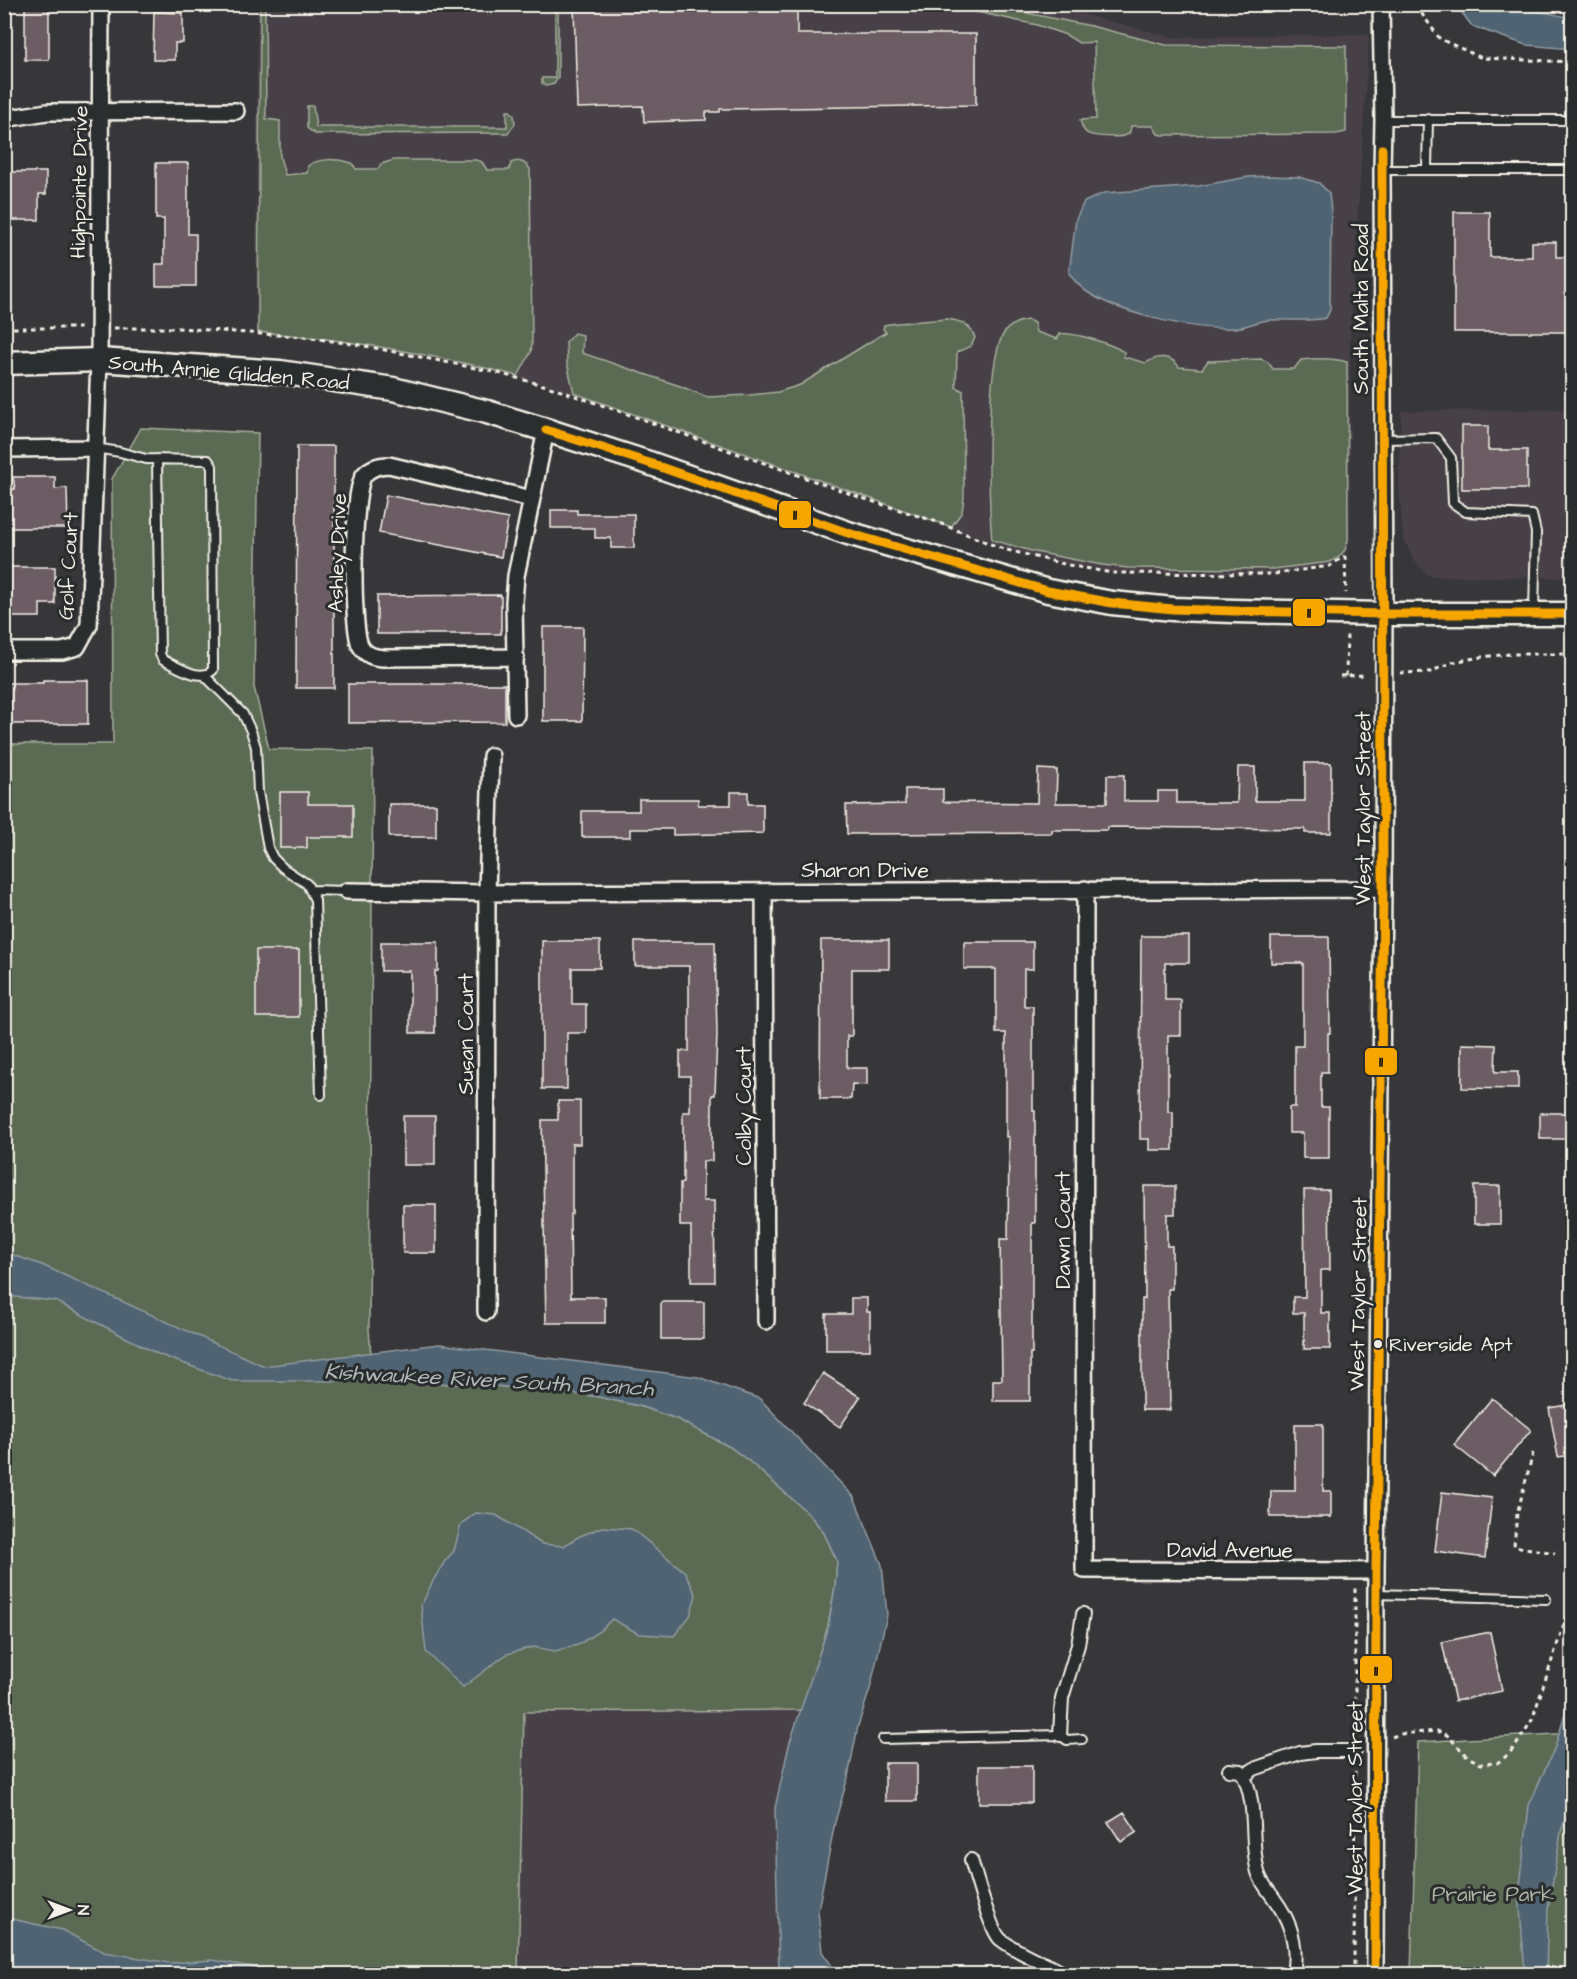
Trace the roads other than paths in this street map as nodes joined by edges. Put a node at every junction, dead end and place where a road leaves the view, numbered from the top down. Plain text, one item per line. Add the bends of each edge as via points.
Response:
1 (101, 4) edge
2 (1381, 4) edge
3 (236, 111) dead end
4 (101, 112) junction
5 (4, 118) edge
6 (1428, 119) junction
7 (1383, 120) junction
8 (1572, 120) edge
9 (1382, 170) junction
10 (1427, 170) junction
11 (1572, 170) edge
12 (99, 360) junction
13 (4, 363) edge
14 (546, 430) junction
15 (1383, 439) junction
16 (94, 448) junction
17 (4, 449) edge
18 (157, 459) junction
19 (531, 499) junction
20 (1384, 614) junction
21 (1534, 614) junction
22 (1572, 614) edge
23 (4, 651) edge
24 (516, 657) junction
25 (204, 675) junction
26 (516, 715) dead end
27 (491, 756) dead end
28 (1085, 889) junction
29 (1383, 889) junction
30 (312, 890) junction
31 (347, 891) joint
32 (764, 892) junction
33 (487, 893) junction
34 (321, 1095) dead end
35 (486, 1312) dead end
36 (766, 1320) dead end
37 (1084, 1570) joint
38 (1376, 1571) junction
39 (1376, 1594) junction
40 (1546, 1599) dead end
41 (1083, 1614) dead end
42 (1060, 1735) junction
43 (883, 1739) dead end
44 (1082, 1739) dead end
45 (1355, 1751) road end
46 (1229, 1770) dead end
47 (1244, 1776) junction
48 (971, 1860) dead end
49 (1066, 1974) edge
50 (1293, 1974) edge
51 (1375, 1974) edge

1 - 4 street, Highpointe Drive
2 - 7 street, South Malta Road
3 - 4 street
4 - 5 street via 47,112
4 - 12 street, Highpointe Drive
6 - 7 lane
6 - 8 lane
6 - 10 lane
7 - 9 street, South Malta Road
9 - 10 lane
9 - 15 street, South Malta Road
10 - 11 lane
12 - 13 main road, South Annie Glidden Road
12 - 14 main road, South Annie Glidden Road via 280,372 393,388
12 - 16 street, Golf Court
14 - 19 street
14 - 20 main road, South Annie Glidden Road via 848,533 1048,591 1173,609
15 - 20 street, South Malta Road
15 - 21 lane via 1436,438 1451,458 1453,503 1466,512 1532,515 1536,532
16 - 17 street
16 - 18 lane
16 - 23 street, Golf Court via 89,625 77,647 62,651
18 - 25 lane via 159,654 163,660 195,675
18 - 25 lane via 208,460 212,466 213,670
19 - 24 street via 516,576
19 - 24 street, Ashley Drive via 388,465 372,468 359,488 355,622 366,653 383,658
20 - 21 main road, South Annie Glidden Road
20 - 29 street, West Taylor Street
21 - 22 main road, South Annie Glidden Road
24 - 26 street
25 - 30 lane via 243,714 251,731 256,747 258,792 273,858
27 - 33 street, Susan Court
28 - 29 street, Sharon Drive
28 - 32 street, Sharon Drive
28 - 37 street, Dawn Court
29 - 38 street, West Taylor Street
30 - 31 lane
30 - 34 lane
31 - 33 street, Sharon Drive
32 - 33 street, Sharon Drive
32 - 36 street, Colby Court
33 - 35 street, Susan Court
37 - 38 street, David Avenue
38 - 39 street, West Taylor Street
39 - 40 lane
39 - 51 street, West Taylor Street
41 - 42 street via 1062,1698
42 - 43 lane
42 - 44 lane via 1067,1740
45 - 47 street via 1300,1753
46 - 47 street via 1241,1771
47 - 50 street via 1250,1794 1258,1874 1291,1928 1296,1949
48 - 49 street via 999,1938

